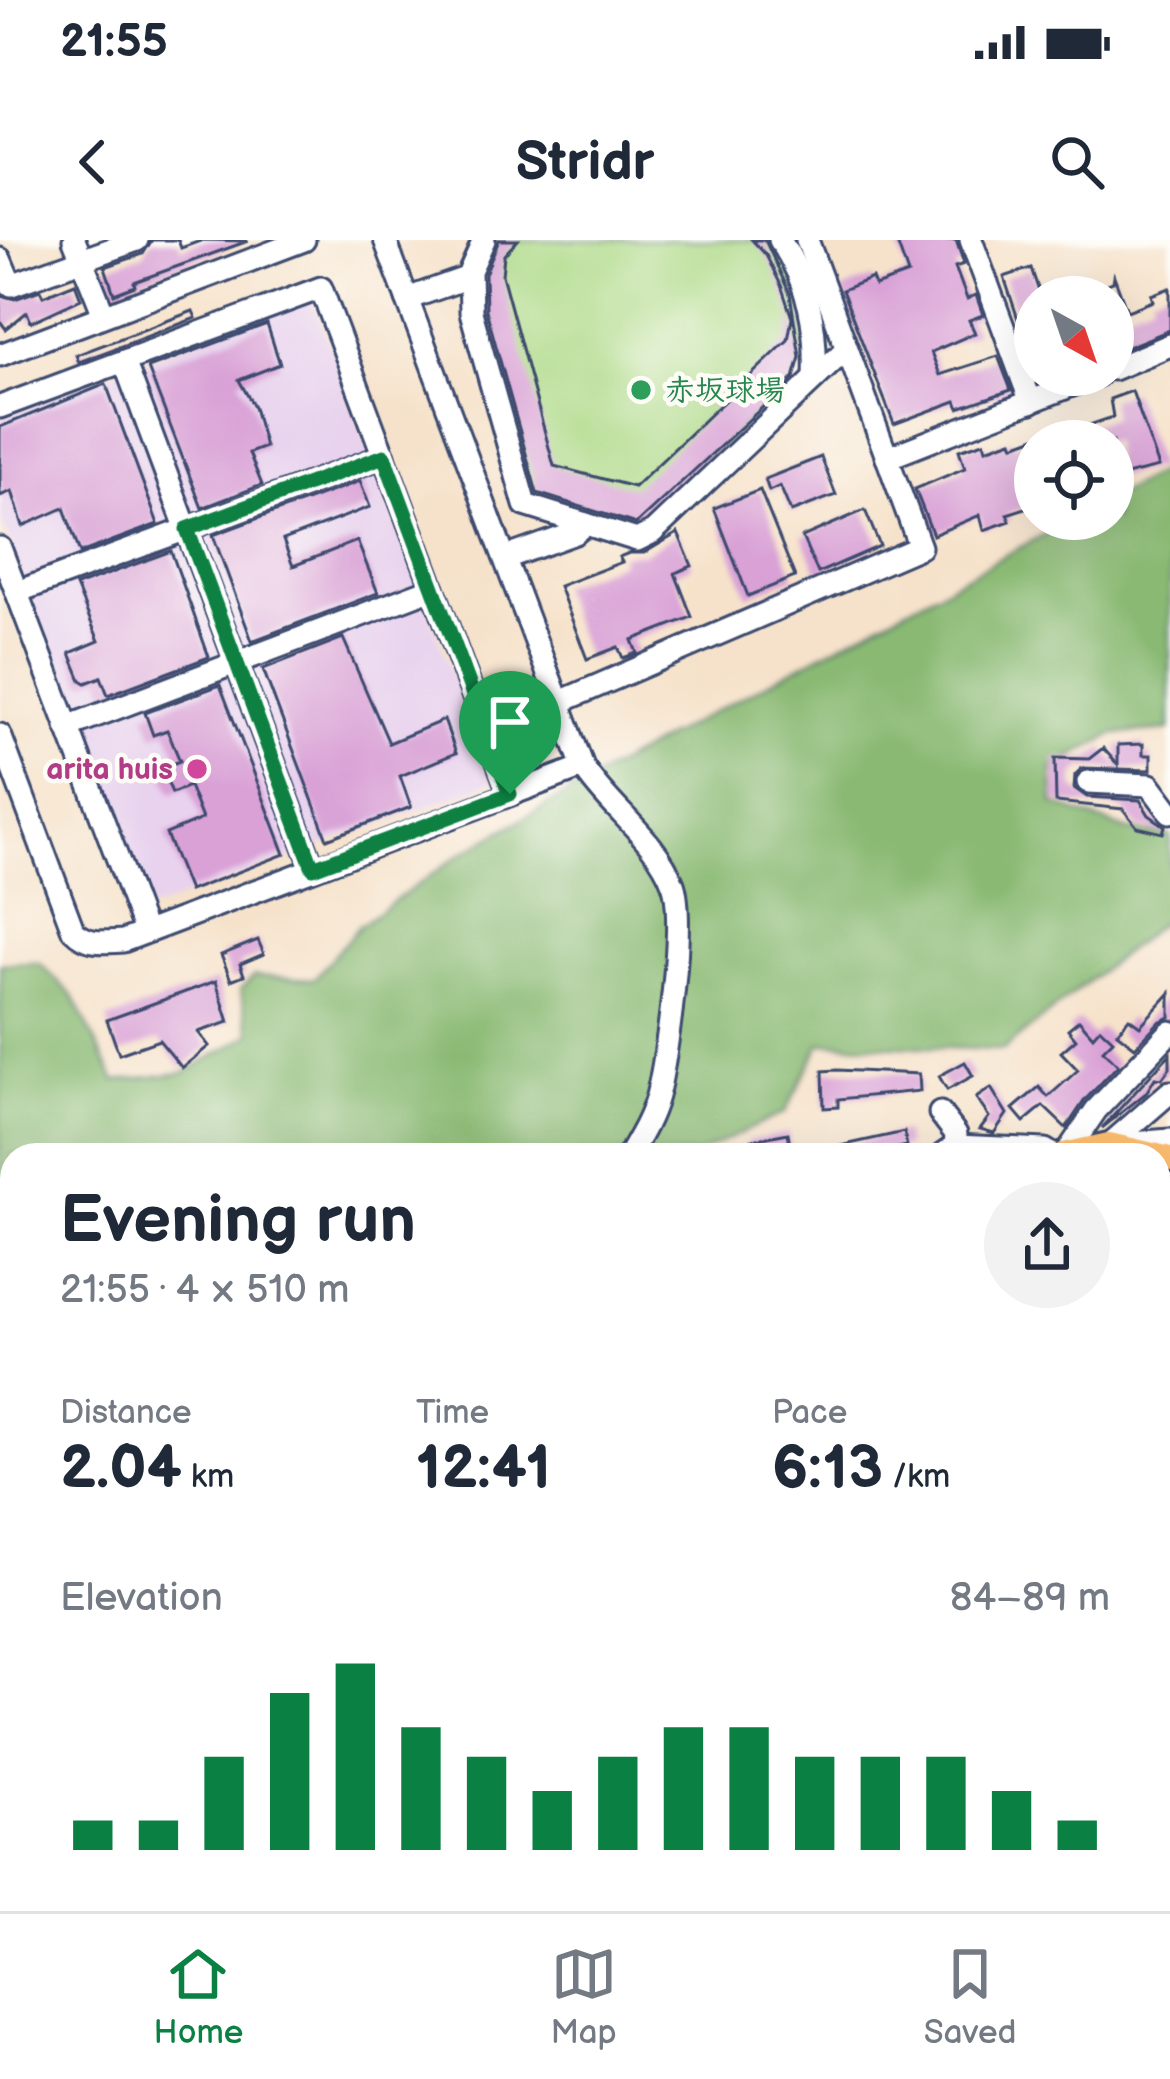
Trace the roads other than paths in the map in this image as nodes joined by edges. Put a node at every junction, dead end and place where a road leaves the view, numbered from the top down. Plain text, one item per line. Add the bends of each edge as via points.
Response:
1 (137, 240) edge
2 (304, 240) edge
3 (385, 240) edge
4 (484, 240) edge
5 (780, 240) edge
6 (807, 240) edge
7 (971, 240) edge
8 (78, 250) edge
9 (0, 259) edge
10 (469, 277) junction
11 (407, 299) junction
12 (104, 315) junction
13 (1170, 346) edge
14 (846, 350) junction
15 (0, 355) edge
16 (124, 361) junction
17 (1134, 361) edge
18 (815, 378) junction
19 (1046, 396) edge
20 (1031, 402) junction
21 (0, 407) edge
22 (384, 456) junction
23 (887, 458) junction
24 (586, 524) junction
25 (187, 529) junction
26 (0, 548) edge
27 (505, 558) junction
28 (433, 588) junction
29 (16, 592) junction
30 (236, 662) junction
31 (560, 702) junction
32 (68, 727) junction
33 (0, 735) edge
34 (583, 767) junction
35 (1088, 782) dead end
36 (510, 794) junction
37 (1170, 812) edge
38 (313, 868) junction
39 (145, 932) junction
40 (1170, 1032) edge
41 (1170, 1092) edge
42 (940, 1113) dead end
43 (1170, 1140) edge
44 (636, 1143) edge
45 (952, 1143) edge
46 (1073, 1143) edge
47 (1111, 1143) edge
48 (1133, 1143) edge

1 - 8 street
2 - 12 street
3 - 11 street
4 - 10 street
5 - 18 street via 807,295
6 - 14 street
7 - 20 street
8 - 9 street via 10,285
8 - 12 street
10 - 11 street
10 - 24 street via 471,312 525,506
11 - 27 street
12 - 15 street
13 - 17 street
14 - 18 street
14 - 23 street
16 - 21 street
16 - 22 street via 321,288
16 - 25 street
18 - 24 street via 652,532 637,540
19 - 20 street
20 - 23 street
22 - 25 street
22 - 28 street
23 - 31 street via 920,547
24 - 27 street
25 - 29 street
25 - 30 street
26 - 29 street
27 - 31 street
28 - 30 street
28 - 36 street
29 - 32 street
30 - 32 street
30 - 38 street
31 - 34 street
32 - 39 street
33 - 39 street via 73,930 101,942
34 - 36 street
34 - 44 street via 675,888 664,1060
35 - 37 street via 1150,785
36 - 38 street
38 - 39 street
40 - 46 street
41 - 47 street
42 - 45 street via 956,1134
43 - 48 street

